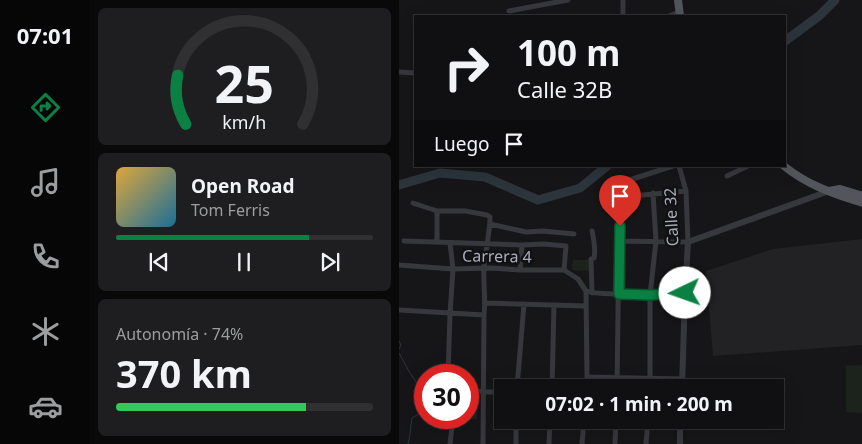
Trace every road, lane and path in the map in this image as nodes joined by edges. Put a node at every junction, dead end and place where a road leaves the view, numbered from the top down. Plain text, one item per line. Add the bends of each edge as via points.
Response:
1 (568, 0) edge
2 (623, 0) edge
3 (678, 0) edge
4 (509, 11) dead end
5 (680, 14) edge
6 (623, 15) edge
7 (399, 72) edge
8 (414, 73) edge
9 (670, 167) edge
10 (679, 167) edge
11 (746, 167) edge
12 (785, 167) edge
13 (727, 176) dead end
14 (812, 184) junction
15 (686, 191) junction
16 (829, 191) junction
17 (653, 193) junction
18 (862, 196) edge
19 (621, 197) junction
20 (805, 199) junction
21 (413, 203) dead end
22 (862, 203) edge
23 (437, 210) junction
24 (490, 224) junction
25 (592, 232) dead end
26 (574, 234) dead end
27 (404, 241) dead end
28 (619, 241) junction
29 (656, 241) junction
30 (437, 242) junction
31 (688, 242) junction
32 (450, 243) junction
33 (487, 244) junction
34 (521, 245) junction
35 (399, 266) edge
36 (484, 268) junction
37 (453, 269) junction
38 (520, 270) junction
39 (564, 270) junction
40 (589, 292) junction
41 (685, 293) junction
42 (619, 294) junction
43 (650, 295) junction
44 (485, 303) junction
45 (524, 304) junction
46 (554, 305) junction
47 (587, 306) junction
48 (399, 310) edge
49 (450, 314) junction
50 (484, 315) junction
51 (448, 364) edge
52 (587, 377) joint
53 (617, 377) junction
54 (651, 378) junction
55 (518, 379) edge
56 (552, 379) edge
57 (682, 379) joint
58 (479, 391) edge
59 (483, 391) junction
60 (494, 392) edge
61 (452, 429) edge
62 (516, 429) edge
63 (550, 429) edge
64 (583, 429) edge
65 (616, 429) edge
66 (647, 429) edge
67 (680, 429) edge
68 (451, 444) edge
69 (483, 444) edge
70 (516, 444) edge
71 (549, 444) edge
72 (582, 444) edge
73 (615, 444) edge
74 (646, 444) edge
75 (680, 444) edge

1 - 4 street
2 - 6 street
3 - 5 main road
7 - 8 street
9 - 19 street via 623,182
10 - 15 street, Calle 32
11 - 13 street
12 - 14 main road
14 - 16 main road
14 - 20 street
15 - 17 street
15 - 31 street, Calle 32
16 - 18 main road via 840,189
16 - 20 street
16 - 22 main road
17 - 19 street
17 - 29 street
19 - 28 street
20 - 31 street
21 - 23 street
23 - 24 street via 487,215
23 - 30 street
24 - 26 street via 526,232
24 - 33 street
25 - 40 street via 595,252 591,260
27 - 30 street
28 - 29 street
28 - 42 street
29 - 31 street
29 - 43 street
30 - 32 street
31 - 41 street, Calle 32
32 - 33 street
32 - 37 street
33 - 34 street
33 - 36 street
34 - 38 street
34 - 39 street via 565,246
35 - 37 street, Carrera 4
36 - 37 street, Carrera 4
36 - 38 street, Carrera 4
36 - 44 street
37 - 49 street
38 - 39 street, Carrera 4
39 - 40 street
40 - 42 street
40 - 47 street
41 - 43 street
41 - 57 street, Calle 32
42 - 43 street
42 - 53 street
43 - 54 street
44 - 45 street
44 - 50 street
45 - 46 street
45 - 55 street
46 - 47 street
46 - 56 street
47 - 52 street
48 - 49 street
49 - 50 street
49 - 51 street
50 - 59 street
52 - 53 street
53 - 54 street
54 - 57 street
58 - 59 street
59 - 60 street
59 - 69 street
61 - 68 street
62 - 70 street
63 - 71 street
64 - 72 street
65 - 73 street
66 - 74 street
67 - 75 street

